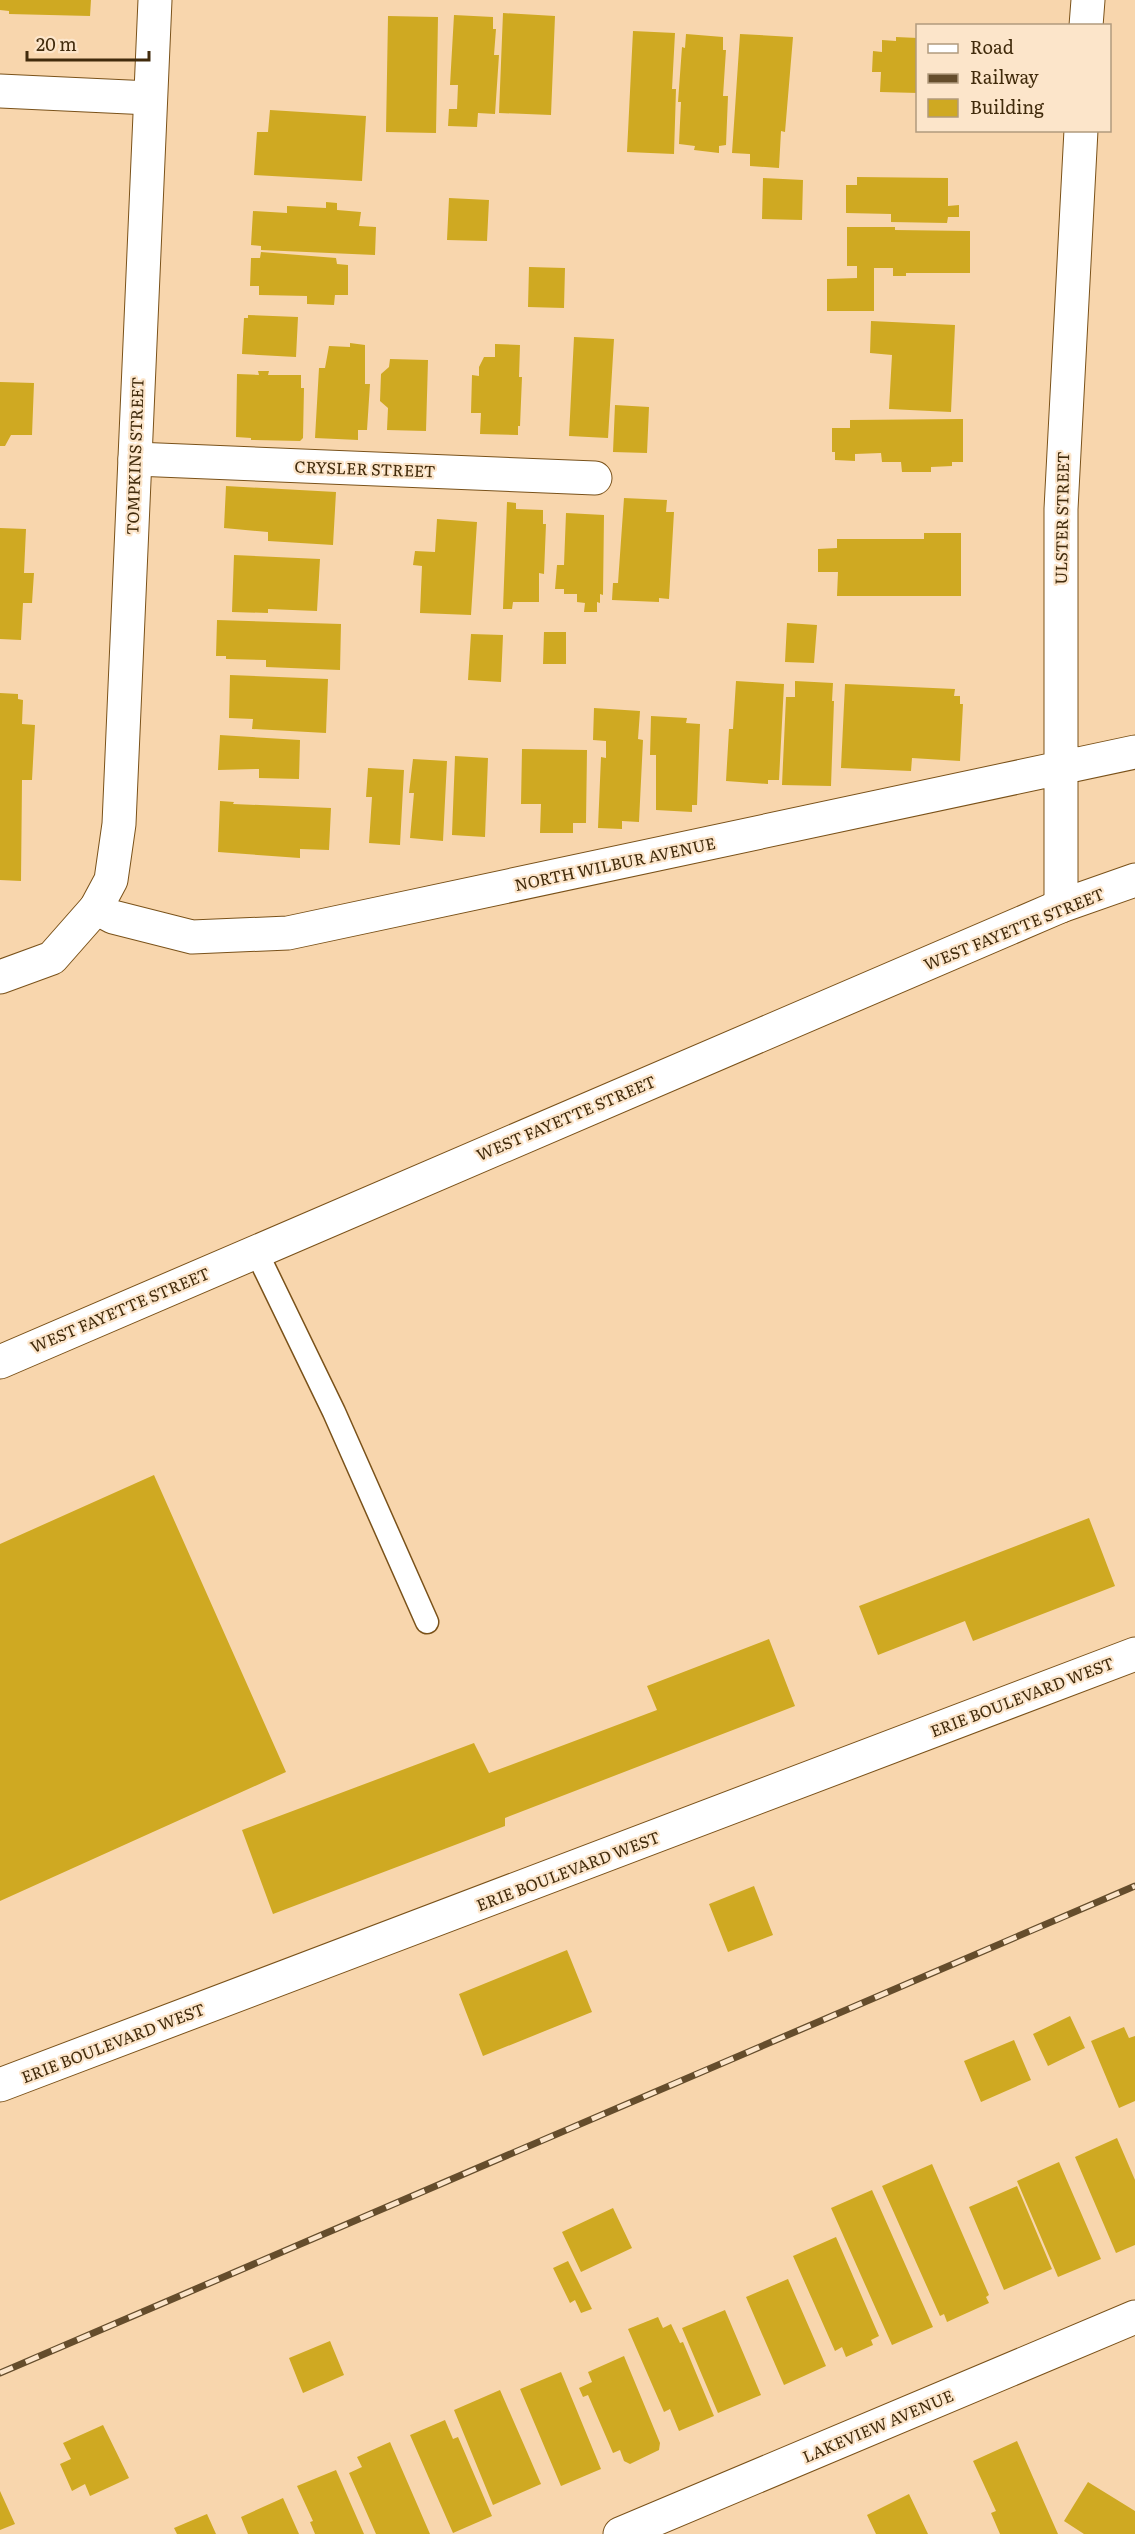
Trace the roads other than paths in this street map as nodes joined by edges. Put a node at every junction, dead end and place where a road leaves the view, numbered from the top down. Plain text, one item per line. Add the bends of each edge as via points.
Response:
1 (155, 0) edge
2 (1088, 0) edge
3 (1086, 24) edge
4 (0, 91) edge
5 (150, 98) junction
6 (1081, 132) edge
7 (135, 459) junction
8 (595, 478) dead end
9 (1135, 752) edge
10 (1059, 769) junction
11 (1135, 880) edge
12 (1061, 906) junction
13 (96, 908) junction
14 (40, 964) junction
15 (0, 977) edge
16 (0, 993) edge
17 (256, 1251) junction
18 (0, 1362) edge
19 (427, 1622) dead end
20 (1135, 1654) edge
21 (0, 2085) edge
22 (1135, 2317) edge
23 (620, 2534) edge

1 - 5 street, TOMPKINS STREET
2 - 3 street
4 - 5 street
5 - 7 street, TOMPKINS STREET
6 - 10 street, ULSTER STREET via 1060,509
7 - 8 street, CRYSLER STREET
7 - 13 street, TOMPKINS STREET via 119,824 111,880
9 - 10 street, NORTH WILBUR AVENUE
10 - 12 street, ULSTER STREET
10 - 13 street, NORTH WILBUR AVENUE via 288,933 192,937 113,917
11 - 12 street, WEST FAYETTE STREET
12 - 17 street, WEST FAYETTE STREET
13 - 14 street, TOMPKINS STREET via 52,958
14 - 15 street
14 - 16 street
17 - 18 street, WEST FAYETTE STREET
17 - 19 lane via 334,1412
20 - 21 street, ERIE BOULEVARD WEST
22 - 23 street, LAKEVIEW AVENUE

